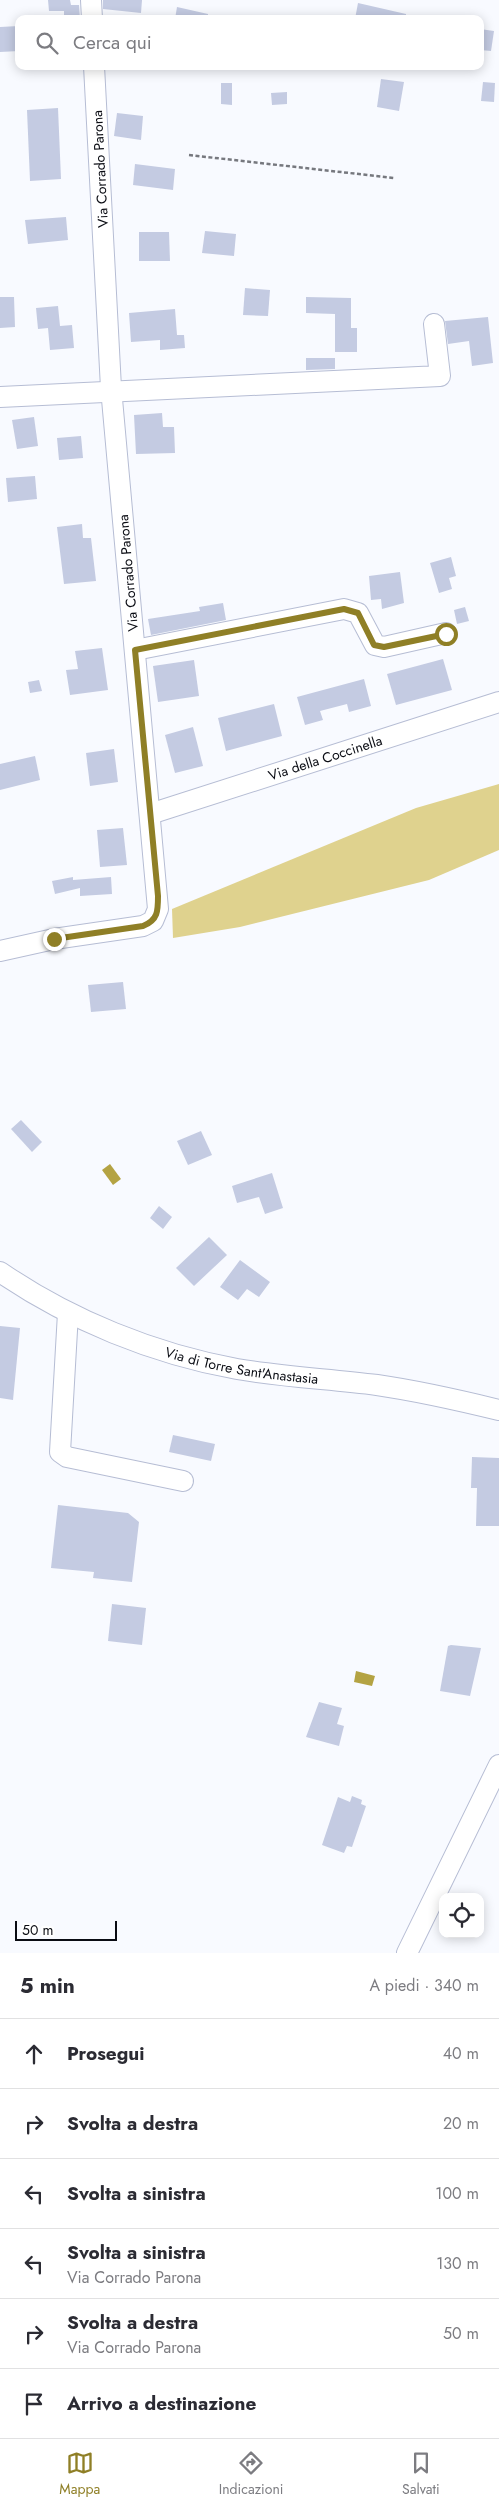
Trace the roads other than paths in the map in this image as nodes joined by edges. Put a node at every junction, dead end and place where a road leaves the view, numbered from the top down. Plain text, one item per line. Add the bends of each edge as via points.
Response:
1 (91, 0) edge
2 (92, 15) edge
3 (94, 70) edge
4 (434, 324) dead end
5 (112, 398) junction
6 (4, 403) edge
7 (446, 634) dead end
8 (135, 650) junction
9 (499, 702) edge
10 (150, 814) junction
11 (0, 951) edge
12 (0, 1272) edge
13 (68, 1313) junction
14 (499, 1410) edge
15 (183, 1481) dead end
16 (499, 1764) edge
17 (407, 1953) edge

1 - 2 street
3 - 5 street, Via Corrado Parona
4 - 5 street via 440,376
5 - 6 street
5 - 8 street, Via Corrado Parona
7 - 8 street via 384,647 374,645 358,613 344,609
8 - 10 street, Via Corrado Parona
9 - 10 street, Via della Coccinella
10 - 11 street, Via Corrado Parona via 158,903 153,921 137,927 54,939
12 - 13 street, Via di Torre Sant'Anastasia
13 - 14 street, Via di Torre Sant'Anastasia via 152,1345 237,1369 404,1389
13 - 15 street via 60,1452 67,1457
16 - 17 street

